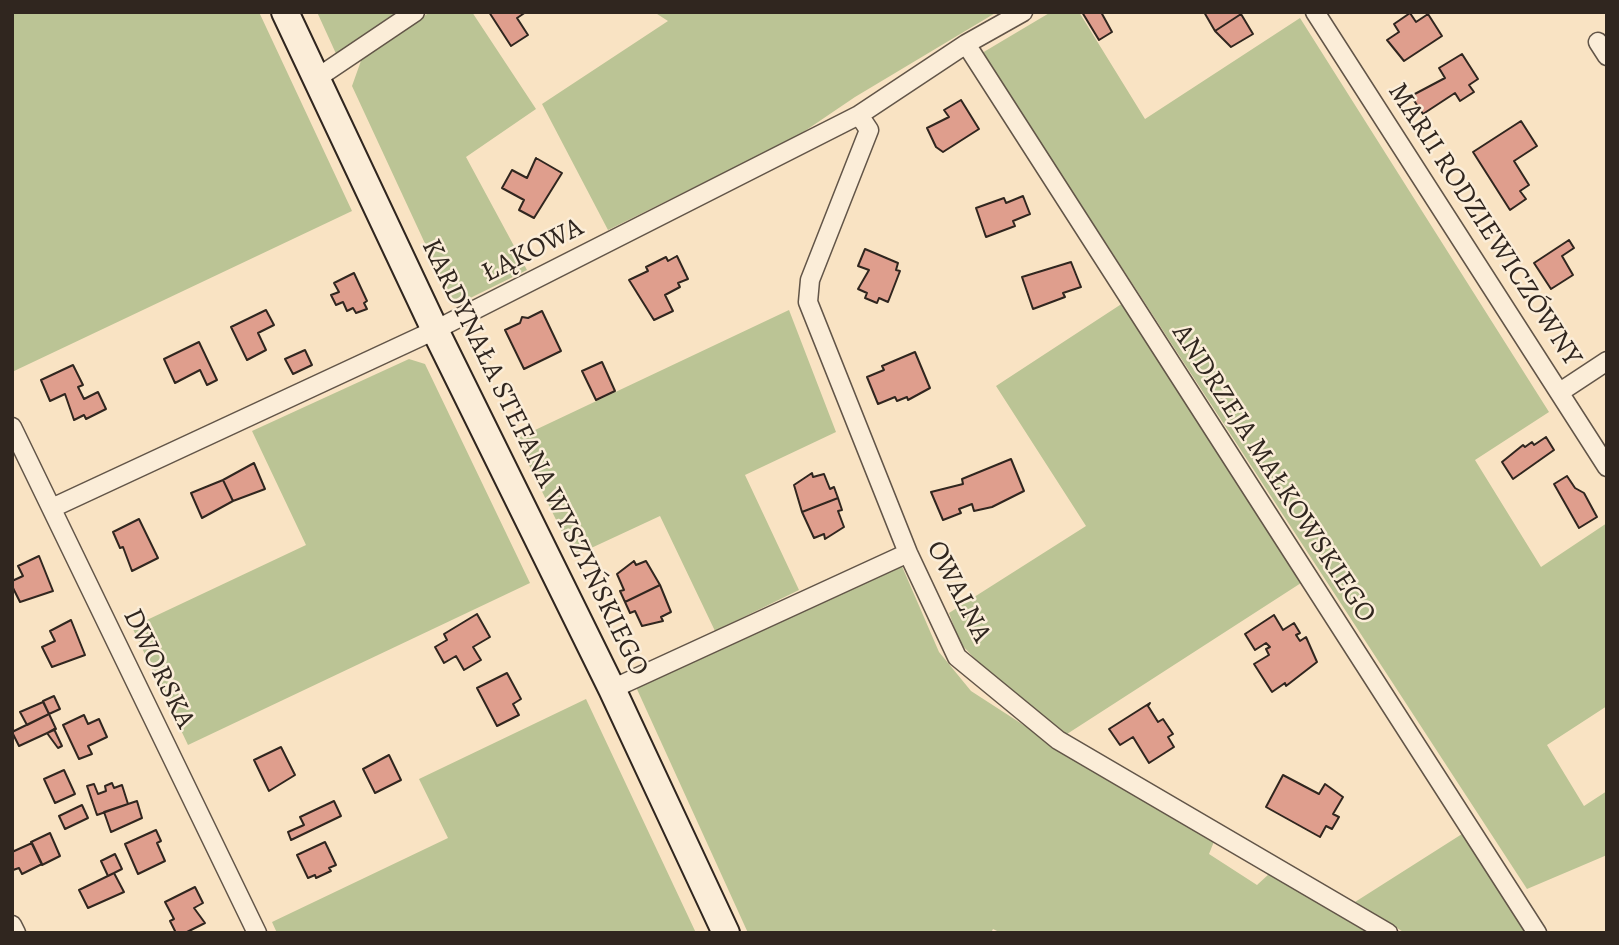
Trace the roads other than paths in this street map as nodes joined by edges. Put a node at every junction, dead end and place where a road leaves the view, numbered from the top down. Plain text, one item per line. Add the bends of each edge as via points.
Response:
1 (285, 12) edge
2 (415, 12) edge
3 (1023, 12) edge
4 (1315, 12) edge
5 (966, 44) junction
6 (317, 78) junction
7 (859, 115) junction
8 (435, 330) junction
9 (1607, 361) edge
10 (1560, 392) junction
11 (12, 427) edge
12 (1607, 467) edge
13 (52, 508) junction
14 (908, 553) junction
15 (612, 689) junction
16 (12, 925) edge
17 (16, 933) edge
18 (257, 933) edge
19 (726, 933) edge
20 (1388, 933) edge
21 (1537, 933) edge

1 - 6 main road, KARDYNAŁA STEFANA WYSZYŃSKIEGO
2 - 6 street
3 - 5 street, ŁĄKOWA
4 - 10 street, MARII RODZIEWICZÓWNY
5 - 7 street, ŁĄKOWA
5 - 21 street, ANDRZEJA MAŁKOWSKIEGO
6 - 8 main road, KARDYNAŁA STEFANA WYSZYŃSKIEGO
7 - 8 street, ŁĄKOWA
7 - 14 street, OWALNA via 869,130 810,279 808,302
8 - 13 street, ŁĄKOWA
8 - 15 main road, KARDYNAŁA STEFANA WYSZYŃSKIEGO
9 - 10 street
10 - 12 street, MARII RODZIEWICZÓWNY
11 - 13 street, DWORSKA
13 - 18 street, DWORSKA
14 - 15 street
14 - 20 street, OWALNA via 957,657 1018,710 1058,740
15 - 19 main road, KARDYNAŁA STEFANA WYSZYŃSKIEGO
16 - 17 street

